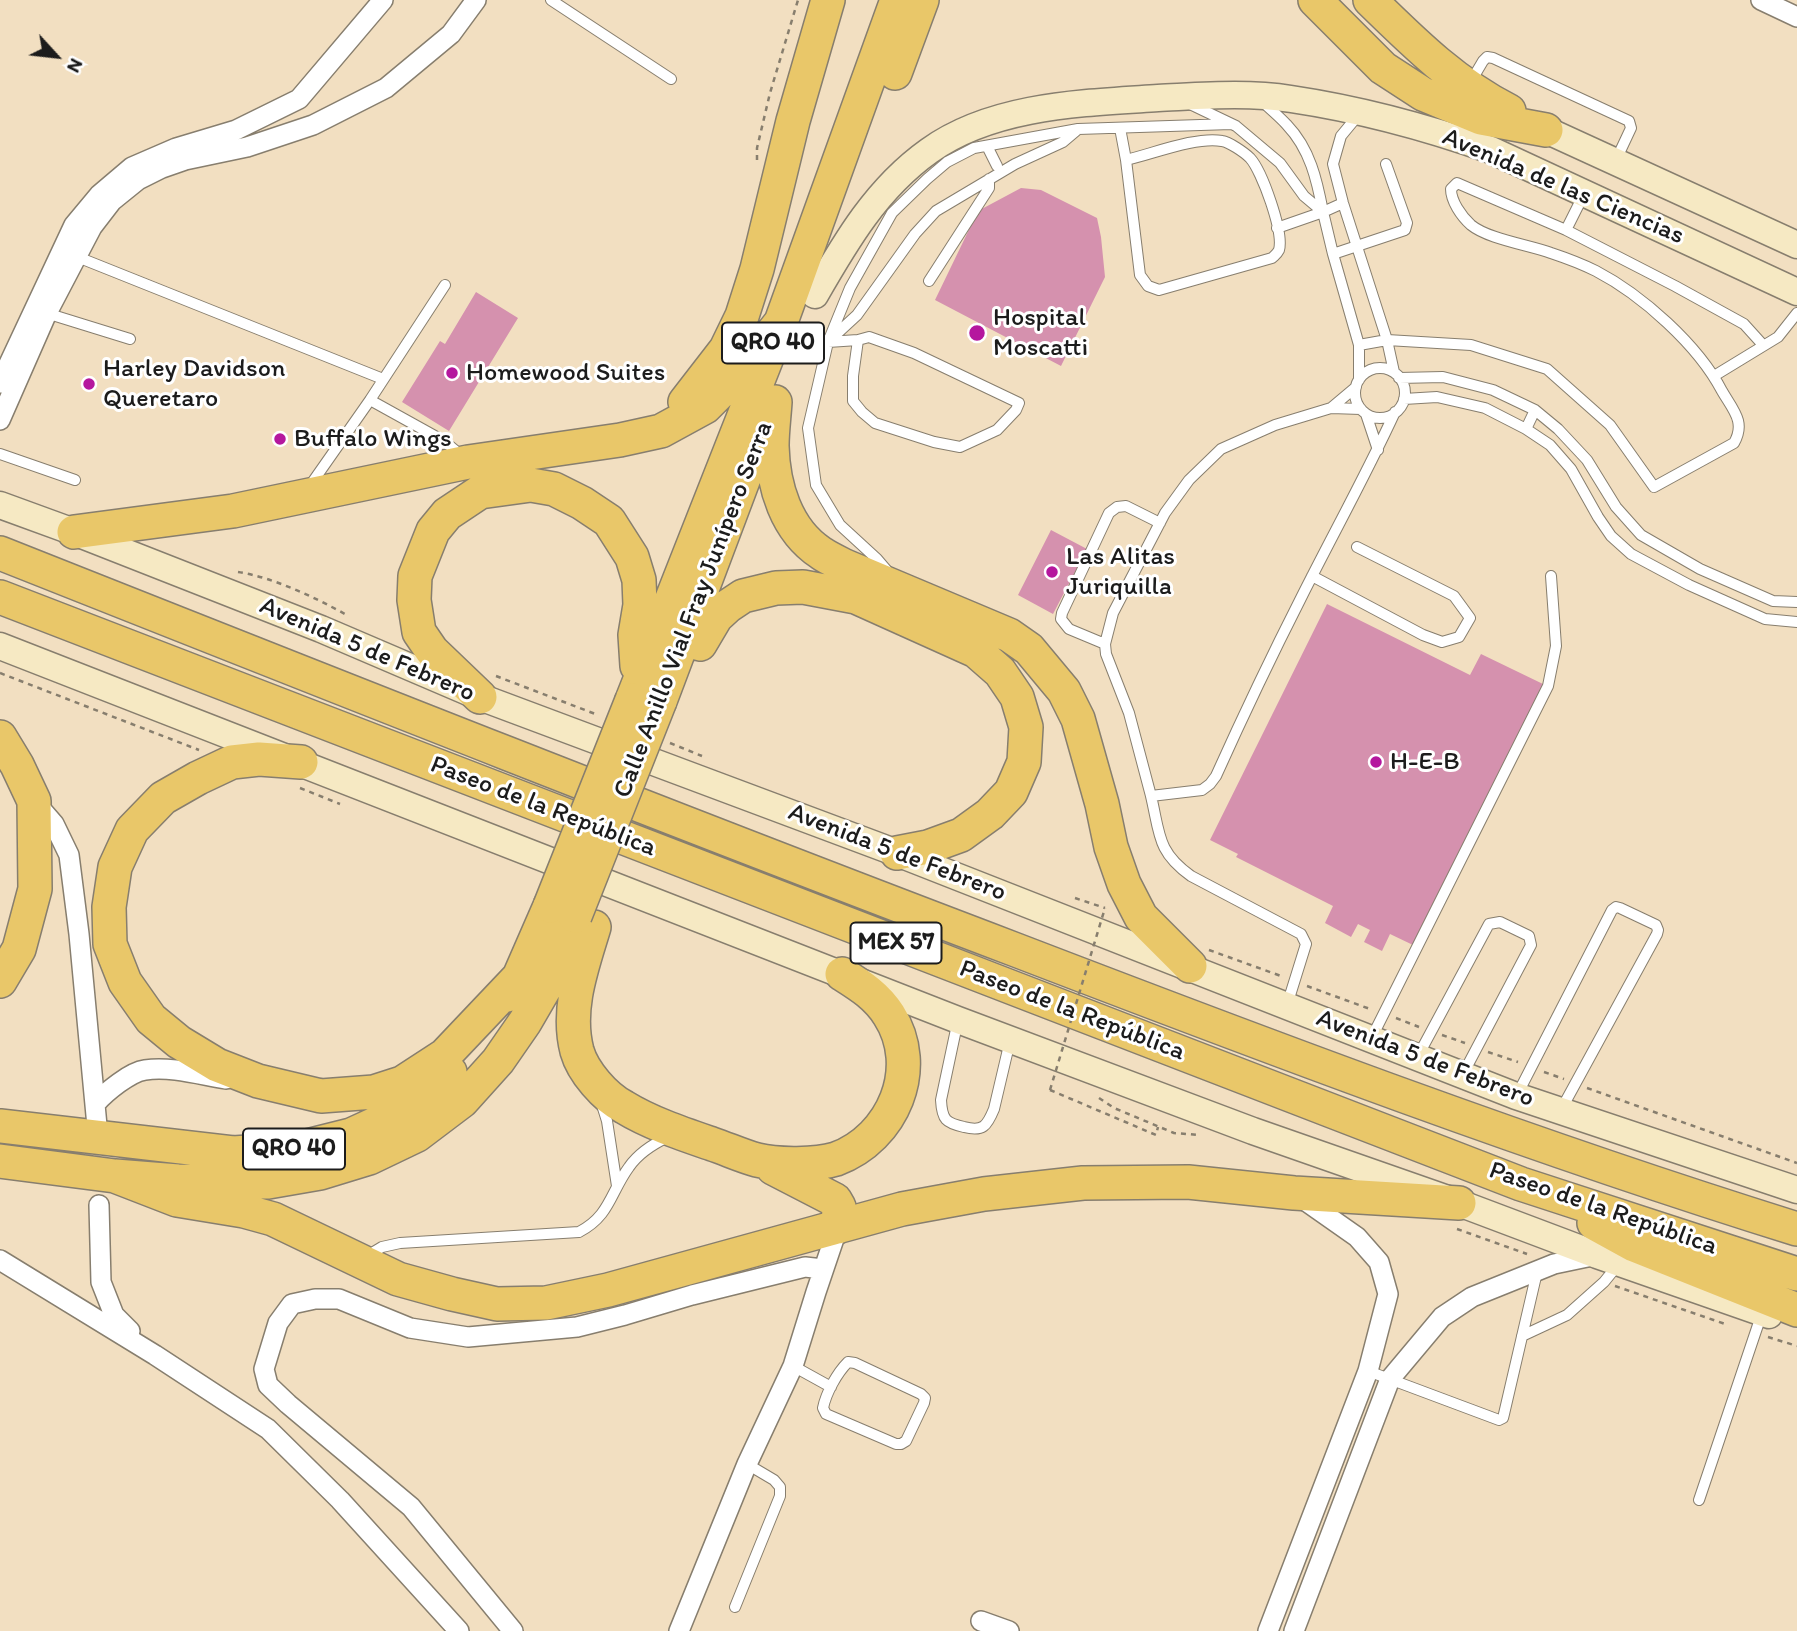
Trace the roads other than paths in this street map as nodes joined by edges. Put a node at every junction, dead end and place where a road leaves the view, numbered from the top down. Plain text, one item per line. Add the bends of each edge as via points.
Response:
1 (383, 0) edge
2 (476, 0) edge
3 (551, 0) edge
4 (828, 0) edge
5 (897, 0) edge
6 (922, 0) edge
7 (1315, 0) edge
8 (1370, 0) edge
9 (1776, 3) edge
10 (1797, 17) edge
11 (671, 79) dead end
12 (1468, 86) junction
13 (1255, 96) junction
14 (1177, 97) junction
15 (299, 99) junction
16 (1361, 113) junction
17 (1231, 124) junction
18 (313, 125) junction
19 (1120, 128) junction
20 (1077, 129) junction
21 (1546, 130) junction
22 (987, 146) junction
23 (1126, 160) junction
24 (1615, 161) junction
25 (1385, 164) dead end
26 (997, 166) dead end
27 (989, 179) junction
28 (1584, 193) junction
29 (1343, 203) junction
30 (1323, 212) junction
31 (1278, 229) junction
32 (1566, 230) junction
33 (1357, 245) junction
34 (1797, 245) edge
35 (70, 254) junction
36 (1333, 254) junction
37 (929, 281) dead end
38 (445, 285) dead end
39 (1797, 292) edge
40 (815, 295) junction
41 (41, 311) junction
42 (1797, 313) edge
43 (803, 332) junction
44 (130, 339) dead end
45 (858, 340) junction
46 (1387, 340) junction
47 (1359, 345) junction
48 (1763, 345) junction
49 (1396, 375) junction
50 (1714, 376) junction
51 (383, 379) junction
52 (0, 383) edge
53 (1357, 383) junction
54 (1404, 399) junction
55 (370, 400) junction
56 (775, 402) junction
57 (1331, 408) junction
58 (1535, 410) junction
59 (1364, 411) junction
60 (1395, 412) junction
61 (0, 420) edge
62 (1526, 429) junction
63 (661, 431) junction
64 (1378, 450) junction
65 (0, 454) edge
66 (468, 462) junction
67 (746, 473) junction
68 (75, 480) dead end
69 (302, 496) junction
70 (0, 505) edge
71 (1616, 507) junction
72 (1598, 517) junction
73 (1160, 523) junction
74 (74, 532) junction
75 (1357, 547) dead end
76 (0, 553) edge
77 (1312, 576) junction
78 (1550, 576) dead end
79 (905, 592) junction
80 (0, 597) edge
81 (1797, 602) edge
82 (1797, 622) edge
83 (700, 644) junction
84 (1105, 644) junction
85 (0, 646) edge
86 (480, 697) junction
87 (652, 699) junction
88 (0, 737) edge
89 (301, 762) junction
90 (1151, 796) junction
91 (34, 801) junction
92 (897, 853) junction
93 (573, 916) junction
94 (1190, 967) junction
95 (842, 974) junction
96 (519, 977) junction
97 (0, 981) edge
98 (1287, 1005) junction
99 (958, 1020) junction
100 (1010, 1039) junction
101 (1372, 1039) junction
102 (1418, 1056) junction
103 (1463, 1074) junction
104 (594, 1084) junction
105 (321, 1096) junction
106 (1516, 1096) junction
107 (96, 1103) junction
108 (1560, 1112) junction
109 (0, 1126) edge
110 (97, 1126) dead end
111 (682, 1133) junction
112 (0, 1161) edge
113 (759, 1161) junction
114 (115, 1176) junction
115 (1521, 1184) junction
116 (618, 1187) junction
117 (1797, 1190) edge
118 (1294, 1193) junction
119 (1459, 1203) junction
120 (99, 1205) dead end
121 (838, 1227) junction
122 (1797, 1229) edge
123 (1608, 1259) junction
124 (0, 1260) edge
125 (359, 1262) junction
126 (823, 1269) junction
127 (1537, 1271) junction
128 (1797, 1274) edge
129 (1797, 1311) edge
130 (1762, 1312) junction
131 (1797, 1323) edge
132 (1522, 1336) junction
133 (155, 1355) junction
134 (793, 1366) junction
135 (1368, 1371) junction
136 (1390, 1379) junction
137 (831, 1387) junction
138 (747, 1464) junction
139 (1699, 1500) dead end
140 (734, 1607) dead end
141 (981, 1620) dead end
142 (459, 1631) edge
143 (513, 1631) edge
144 (679, 1631) edge
145 (1009, 1631) edge
146 (1268, 1631) edge
147 (1294, 1631) edge

1 - 15 street
2 - 18 street via 451,34 386,88
3 - 11 lane
4 - 63 highway via 743,316 726,349
5 - 43 highway, Calle Anillo Vial Fray Junípero Serra / QRO 40
6 - 40 highway, Calle Anillo Vial Fray Junípero Serra / QRO 40
7 - 21 highway via 1383,68 1423,94 1482,118
8 - 12 highway via 1434,62
9 - 10 street
12 - 21 highway
12 - 24 lane via 1483,61 1493,58 1629,121 1631,128
13 - 14 main road, Avenida de las Ciencias
13 - 16 main road, Avenida de las Ciencias
13 - 30 lane via 1304,148 1316,176
14 - 17 lane
14 - 40 main road, Avenida de las Ciencias via 1014,113 965,130 929,150 896,179 847,239
15 - 18 street
15 - 35 street via 236,130 132,167 99,195 75,225
16 - 28 main road, Avenida de las Ciencias via 1491,150
16 - 29 lane via 1341,136 1333,164
17 - 19 lane
17 - 30 lane via 1280,163 1304,196
18 - 35 street via 247,147 185,160 138,180 112,201
19 - 20 lane
19 - 23 lane
20 - 22 lane
20 - 27 lane via 1063,142
21 - 24 main road
22 - 26 lane
22 - 43 lane via 947,162 892,213 850,288
23 - 31 lane via 1200,140 1224,141 1249,157 1265,183
23 - 31 lane via 1140,275 1148,286 1159,290 1272,258 1279,248
24 - 34 main road
25 - 33 lane via 1407,226
27 - 37 lane via 989,188
27 - 43 lane via 936,211 857,316
28 - 32 lane
28 - 39 main road, Avenida de las Ciencias
29 - 30 lane
29 - 33 lane
30 - 31 lane
30 - 36 lane
32 - 48 lane via 1744,324
32 - 50 lane via 1457,183 1451,189 1451,198 1472,225 1596,271 1634,295 1678,332
33 - 36 lane
33 - 46 lane
35 - 41 street
35 - 51 lane
36 - 47 lane
38 - 51 lane
40 - 43 highway, Calle Anillo Vial Fray Junípero Serra / QRO 40
41 - 44 lane
41 - 52 street
41 - 61 street
42 - 48 lane via 1778,337
43 - 45 lane
43 - 56 highway, Calle Anillo Vial Fray Junípero Serra / QRO 40
43 - 63 highway via 748,364 705,407
43 - 79 lane via 816,485 840,525
43 - 87 highway, Calle Anillo Vial Fray Junípero Serra / QRO 40
45 - 45 lane via 853,401 876,423 960,447 997,430 1019,403 914,353 869,337
46 - 47 lane
46 - 49 lane
46 - 50 lane via 1471,345 1548,369 1610,425 1654,487 1734,443 1739,435 1741,425
47 - 53 lane
48 - 50 lane
49 - 53 lane via 1379,368
49 - 54 lane
49 - 58 lane via 1443,377 1493,390
51 - 55 lane
53 - 57 lane
53 - 59 lane via 1355,395
54 - 60 lane
54 - 62 lane via 1437,397 1485,408
55 - 66 lane via 444,441
55 - 69 lane
56 - 67 highway, Calle Anillo Vial Fray Junípero Serra / QRO 40
56 - 79 highway via 772,446 777,489 788,517 819,552
57 - 59 lane
57 - 73 lane via 1275,425 1221,450 1189,480
58 - 62 lane
58 - 71 lane via 1587,460
59 - 60 lane via 1381,418
59 - 64 lane
60 - 64 lane
62 - 72 lane via 1550,445 1571,469
63 - 66 highway
64 - 77 lane
65 - 68 lane
66 - 69 highway
67 - 83 highway
67 - 87 highway, Calle Anillo Vial Fray Junípero Serra / QRO 40
69 - 74 highway via 233,511
70 - 74 main road, Avenida 5 de Febrero
71 - 72 lane
71 - 81 lane via 1641,535 1700,569 1773,601
72 - 82 lane via 1631,554 1689,585 1765,619
73 - 84 lane via 1113,613
73 - 84 lane via 1126,506 1109,513 1062,613 1069,629
74 - 86 main road, Avenida 5 de Febrero
75 - 77 lane via 1454,596 1470,618 1459,636 1442,642 1423,635
76 - 122 highway, Paseo de la República / MEX 57 via 1275,1049 1429,1106
77 - 90 lane via 1210,785
78 - 101 lane via 1556,646 1548,686
79 - 94 highway via 1009,635 1029,649 1064,691 1078,719 1124,884 1141,917
80 - 115 highway, Paseo de la República / MEX 57
83 - 87 highway
83 - 92 highway via 716,617 743,596 803,587 856,597 976,651 1000,672 1017,697 1026,727 1024,762 1011,792 961,835
84 - 90 lane
85 - 89 main road
86 - 87 highway via 432,651 419,632 415,576 433,531 447,514 481,492 531,485 554,489 609,521 632,557 640,605 635,635
86 - 92 main road, Avenida 5 de Febrero
87 - 93 highway, Calle Anillo Vial Fray Junípero Serra / QRO 40, bridge
87 - 93 highway
88 - 91 highway
89 - 95 main road
89 - 105 highway via 232,762 163,798 132,830 116,867 108,907 110,944 125,982 152,1018 179,1042 258,1081
90 - 98 lane via 1164,849 1175,865 1301,934 1306,944
91 - 97 highway via 35,890 19,949
91 - 107 street via 54,824 69,855
92 - 94 main road, Avenida 5 de Febrero
93 - 96 highway, Calle Anillo Vial Fray Junípero Serra / QRO 40
93 - 104 highway via 580,973 572,1016 577,1053
93 - 114 highway, Calle Anillo Vial Fray Junípero Serra / QRO 40 via 550,979 498,1061 462,1101 416,1135 320,1173 268,1182
94 - 98 main road, Avenida 5 de Febrero
95 - 99 main road
95 - 113 highway via 869,990 898,1032 903,1071 893,1110 868,1140 834,1160
96 - 105 highway via 445,1055 402,1083 374,1093
96 - 109 highway, Calle Anillo Vial Fray Junípero Serra / QRO 40 via 485,1031 452,1071 410,1108 351,1135 295,1149 233,1153
98 - 101 main road, Avenida 5 de Febrero
99 - 100 main road
99 - 100 lane via 942,1100 946,1121 954,1125 975,1130 990,1119
100 - 119 main road
101 - 102 main road, Avenida 5 de Febrero
102 - 103 main road, Avenida 5 de Febrero
102 - 103 lane via 1489,923 1500,922 1529,936 1531,945
103 - 106 main road, Avenida 5 de Febrero
104 - 111 highway via 622,1107
104 - 116 lane via 607,1121
105 - 107 street via 173,1070 143,1070 108,1090
106 - 108 main road, Avenida 5 de Febrero
106 - 108 lane via 1612,910 1620,908 1656,925 1657,934
107 - 110 street
108 - 117 main road, Avenida 5 de Febrero
111 - 113 highway
111 - 116 lane via 645,1150
112 - 114 highway, Calle Anillo Vial Fray Junípero Serra / QRO 40
113 - 121 highway via 835,1200
114 - 125 highway via 177,1200 273,1220
115 - 128 highway, Paseo de la República / MEX 57
115 - 129 highway via 1634,1245
116 - 125 lane via 596,1222 579,1232 400,1242
118 - 119 highway
118 - 121 highway via 1188,1182 1083,1183 984,1194
118 - 135 street via 1357,1237 1379,1262 1388,1294
119 - 123 main road
120 - 133 street via 101,1282 114,1315
121 - 125 highway via 545,1303 497,1304 398,1279
121 - 126 street
123 - 127 street via 1554,1264
123 - 130 main road
123 - 132 lane via 1604,1282 1567,1315
124 - 133 street
126 - 134 street
126 - 143 street via 793,1270 577,1327 468,1337 410,1328 339,1299 292,1304 274,1334 264,1369 268,1385 411,1507
127 - 132 lane
127 - 136 street via 1472,1297 1442,1317
130 - 131 main road
130 - 139 lane
132 - 136 lane via 1499,1420
133 - 142 street via 268,1429 340,1500
134 - 137 lane
134 - 138 street
135 - 136 lane
135 - 146 street
136 - 147 street
137 - 137 lane via 824,1401 826,1413 896,1444 906,1441 925,1398 848,1362
138 - 140 lane via 774,1480 780,1496
138 - 144 street
141 - 145 street

